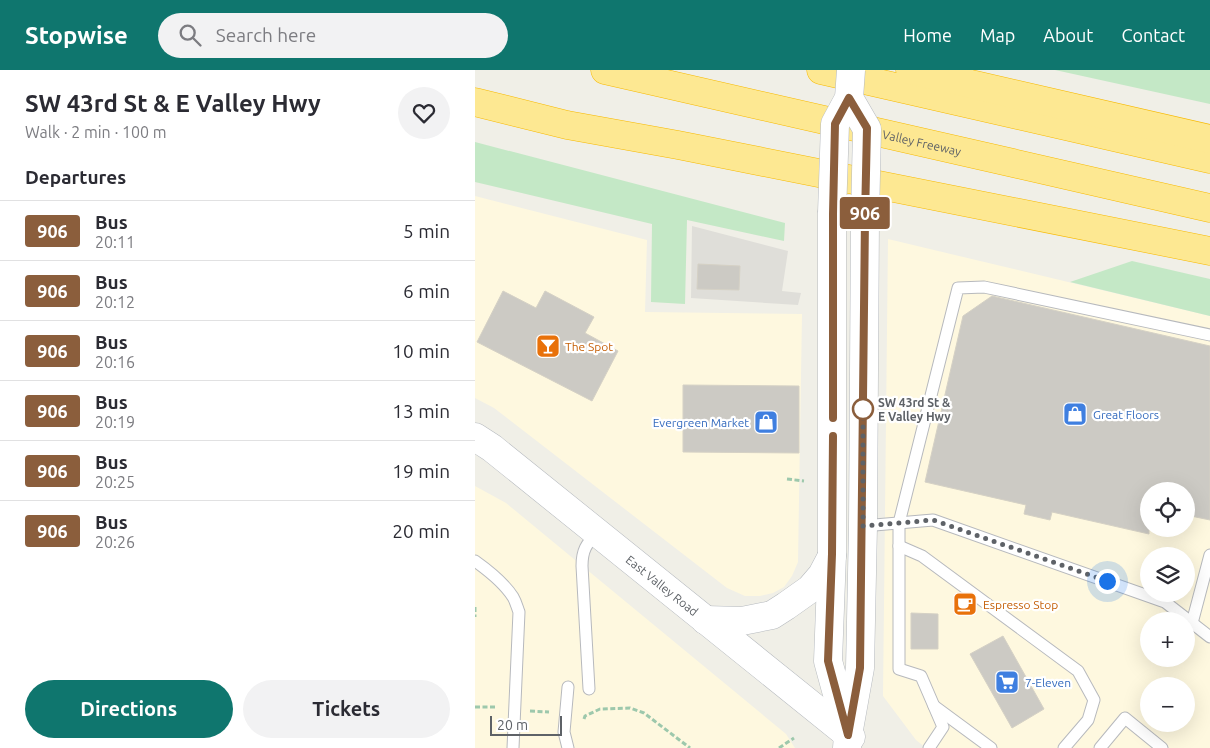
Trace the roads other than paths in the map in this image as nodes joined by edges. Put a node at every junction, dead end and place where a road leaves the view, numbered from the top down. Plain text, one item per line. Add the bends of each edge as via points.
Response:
1 (605, 70) edge
2 (821, 70) edge
3 (851, 70) edge
4 (910, 70) edge
5 (849, 98) junction
6 (475, 102) edge
7 (1210, 139) edge
8 (1210, 159) edge
9 (1210, 208) edge
10 (1210, 251) edge
11 (1210, 336) edge
12 (475, 438) edge
13 (899, 523) junction
14 (863, 526) junction
15 (597, 532) junction
16 (899, 546) junction
17 (832, 554) junction
18 (1210, 555) edge
19 (475, 561) edge
20 (1178, 612) edge
21 (1195, 612) edge
22 (705, 620) junction
23 (1195, 625) edge
24 (1210, 637) edge
25 (568, 688) dead end
26 (589, 689) dead end
27 (933, 706) junction
28 (853, 744) edge
29 (513, 748) edge
30 (569, 748) edge
31 (929, 748) edge
32 (991, 748) edge
33 (1064, 748) edge
34 (1100, 748) edge
35 (1162, 748) edge

1 - 9 highway, Valley Freeway
2 - 8 highway
3 - 5 main road, bridge
4 - 7 highway
5 - 14 main road, bridge via 867,128
5 - 17 main road, bridge via 835,124
6 - 10 highway via 567,125
11 - 13 lane via 984,287 958,288
12 - 15 main road, East Valley Road
13 - 14 lane
13 - 16 lane
13 - 20 lane via 933,520 1165,602
14 - 28 main road via 860,668
15 - 22 main road, East Valley Road
15 - 26 lane via 582,555
16 - 27 lane via 899,669 921,676
16 - 33 lane via 922,556 1078,671 1094,700 1088,720
17 - 22 main road via 822,576 810,589 772,615 742,621
17 - 28 main road via 828,661
18 - 21 lane
19 - 29 lane via 503,585 514,598 519,612
22 - 28 main road, East Valley Road
23 - 24 lane
25 - 30 lane via 564,732
27 - 31 lane via 943,727
27 - 32 lane
34 - 35 lane via 1125,718

